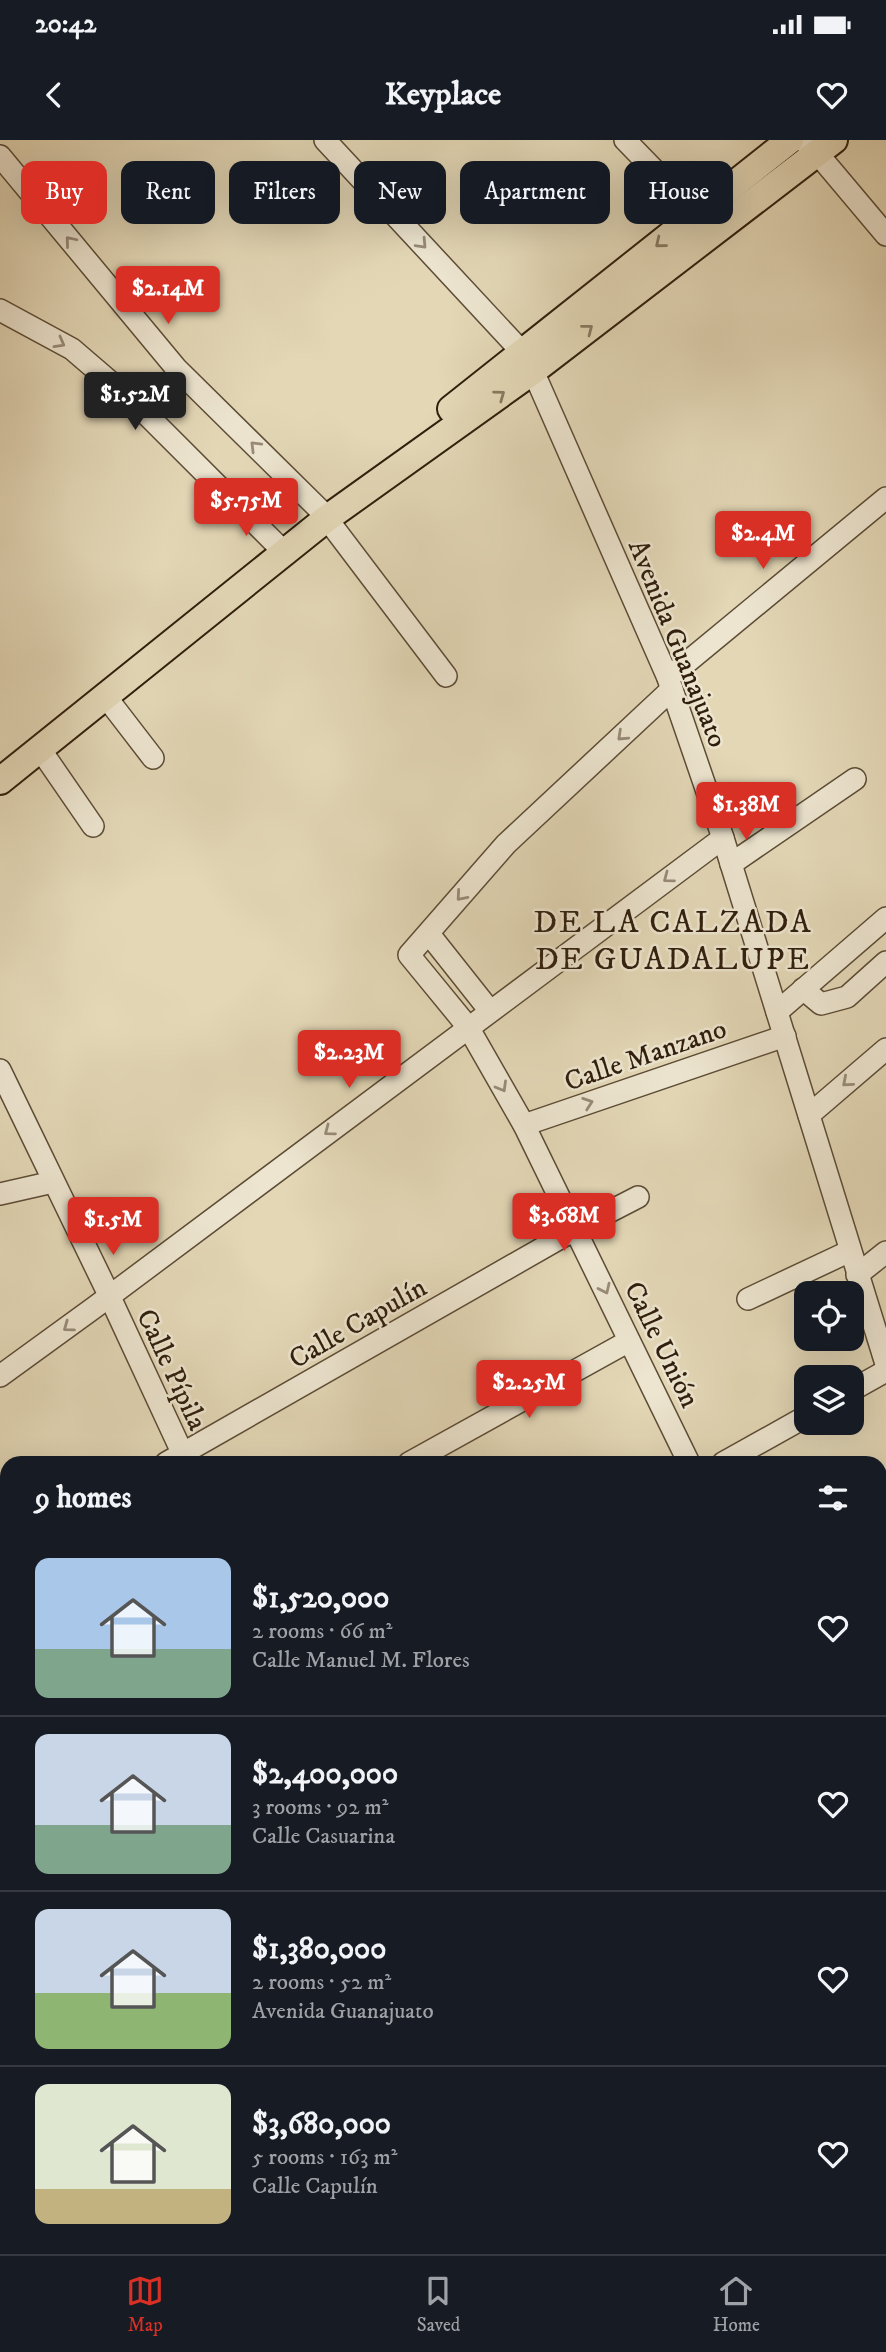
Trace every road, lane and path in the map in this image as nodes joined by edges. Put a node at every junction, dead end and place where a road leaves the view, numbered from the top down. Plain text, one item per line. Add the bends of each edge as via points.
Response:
1 (5, 140) edge
2 (325, 140) edge
3 (625, 140) edge
4 (790, 140) edge
5 (0, 143) edge
6 (818, 144) edge
7 (0, 156) edge
8 (645, 161) edge
9 (733, 185) edge
10 (686, 224) edge
11 (886, 235) edge
12 (0, 310) edge
13 (528, 362) junction
14 (886, 498) edge
15 (324, 515) junction
16 (281, 549) junction
17 (446, 676) dead end
18 (670, 684) junction
19 (106, 697) junction
20 (40, 749) junction
21 (153, 758) dead end
22 (0, 763) edge
23 (855, 779) dead end
24 (0, 781) edge
25 (93, 826) dead end
26 (723, 838) junction
27 (731, 864) junction
28 (886, 918) edge
29 (429, 933) junction
30 (886, 962) edge
31 (803, 989) junction
32 (490, 1011) junction
33 (777, 1012) junction
34 (468, 1027) junction
35 (785, 1036) junction
36 (886, 1049) edge
37 (2, 1080) edge
38 (809, 1115) junction
39 (524, 1125) junction
40 (53, 1182) junction
41 (0, 1194) edge
42 (638, 1197) dead end
43 (576, 1229) junction
44 (850, 1251) junction
45 (886, 1252) edge
46 (857, 1275) junction
47 (109, 1295) junction
48 (748, 1299) dead end
49 (629, 1341) junction
50 (886, 1364) edge
51 (886, 1371) edge
52 (0, 1376) edge
53 (864, 1383) edge
54 (794, 1423) edge
55 (176, 1456) edge
56 (185, 1456) edge
57 (422, 1456) edge
58 (686, 1456) edge
59 (736, 1456) edge

1 - 5 street
2 -> 13 street, Avenida Guanajuato
3 - 8 street
4 - 9 main road
6 - 11 street
13 -> 6 main road
15 -> 7 street via 176,368
10 -> 13 main road
12 -> 16 street via 72,349 136,404
13 - 15 main road
13 - 18 street, Avenida Guanajuato
14 - 18 street
15 - 16 main road
15 - 17 street
16 - 19 main road
16 - 22 main road
18 - 26 street, Avenida Guanajuato
18 -> 29 street via 506,844
19 - 20 main road
19 - 21 street
20 - 24 main road
20 - 25 street
23 - 27 street
26 - 27 street, Avenida Guanajuato
26 -> 32 street
27 - 33 street, Avenida Guanajuato
28 - 31 street
29 - 32 street
29 - 34 street, Calle Unión via 410,955
30 - 31 street via 847,997 821,1004
31 - 33 street
32 - 34 street
33 - 35 street, Avenida Guanajuato
34 -> 39 street, Calle Unión
34 -> 47 street
35 - 38 street, Avenida Guanajuato
39 -> 35 street, Calle Manzano
36 -> 38 street
37 - 40 street, Calle Pípila
38 - 44 street, Avenida Guanajuato
39 - 43 street, Calle Unión
40 - 41 street
40 - 47 street, Calle Pípila
42 - 43 street, Calle Capulín
43 -> 49 street, Calle Unión
43 - 56 street, Calle Capulín
44 - 46 street, Avenida Guanajuato
44 - 48 street
45 - 46 street
46 - 50 street, Avenida Guanajuato
47 -> 52 street
47 - 55 street, Calle Pípila
49 - 57 street
49 - 58 street, Calle Unión
51 - 53 street
54 - 59 street

